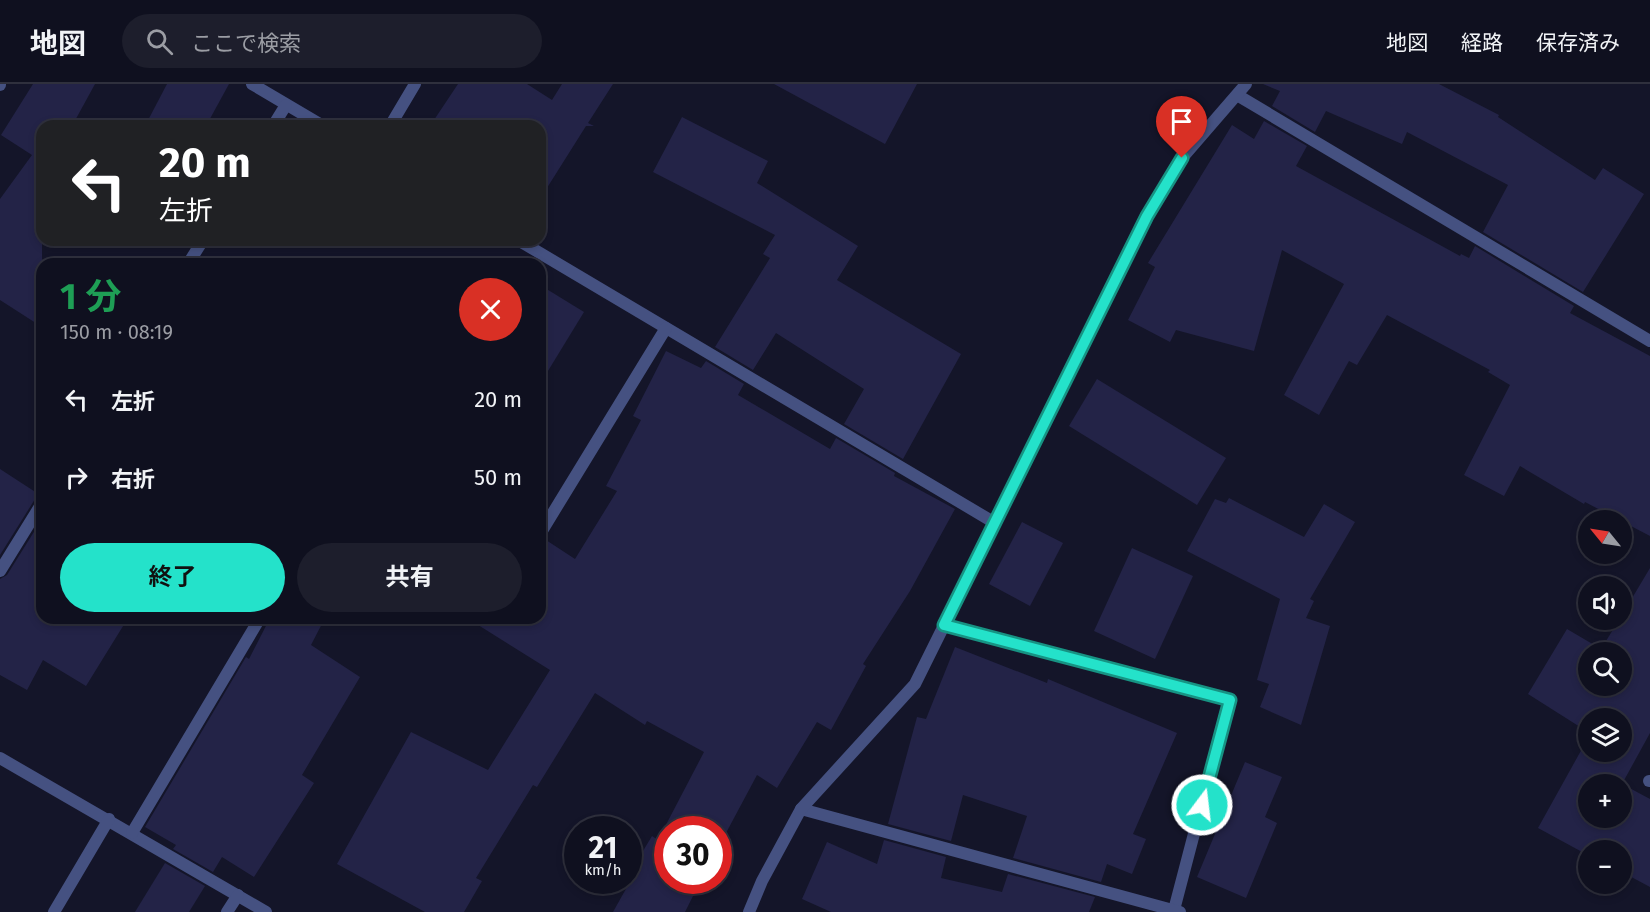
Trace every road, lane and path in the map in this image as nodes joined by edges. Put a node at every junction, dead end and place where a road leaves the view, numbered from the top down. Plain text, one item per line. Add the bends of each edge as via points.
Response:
1 (252, 84) edge
2 (415, 84) edge
3 (1246, 84) edge
4 (1237, 95) junction
5 (286, 105) junction
6 (277, 120) edge
7 (312, 120) edge
8 (394, 120) edge
9 (528, 246) edge
10 (666, 328) junction
11 (1650, 340) edge
12 (36, 512) edge
13 (995, 523) junction
14 (546, 524) edge
15 (0, 571) edge
16 (256, 624) edge
17 (944, 625) junction
18 (0, 758) edge
19 (801, 809) junction
20 (110, 819) junction
21 (132, 833) junction
22 (238, 895) junction
23 (1178, 911) edge
24 (54, 912) edge
25 (227, 912) edge
26 (266, 912) edge
27 (748, 912) edge

1 - 5 street
2 - 8 street
3 - 4 street
4 - 11 street
4 - 13 street via 1182,158 1147,216
5 - 6 street
5 - 7 street
9 - 10 street
10 - 13 street
10 - 14 street
12 - 15 street
13 - 17 street
16 - 21 street
17 - 19 street via 915,684
17 - 23 street via 1230,700
18 - 20 street
19 - 23 street
19 - 27 street
20 - 21 street
20 - 24 street
21 - 22 street
22 - 25 street
22 - 26 street

